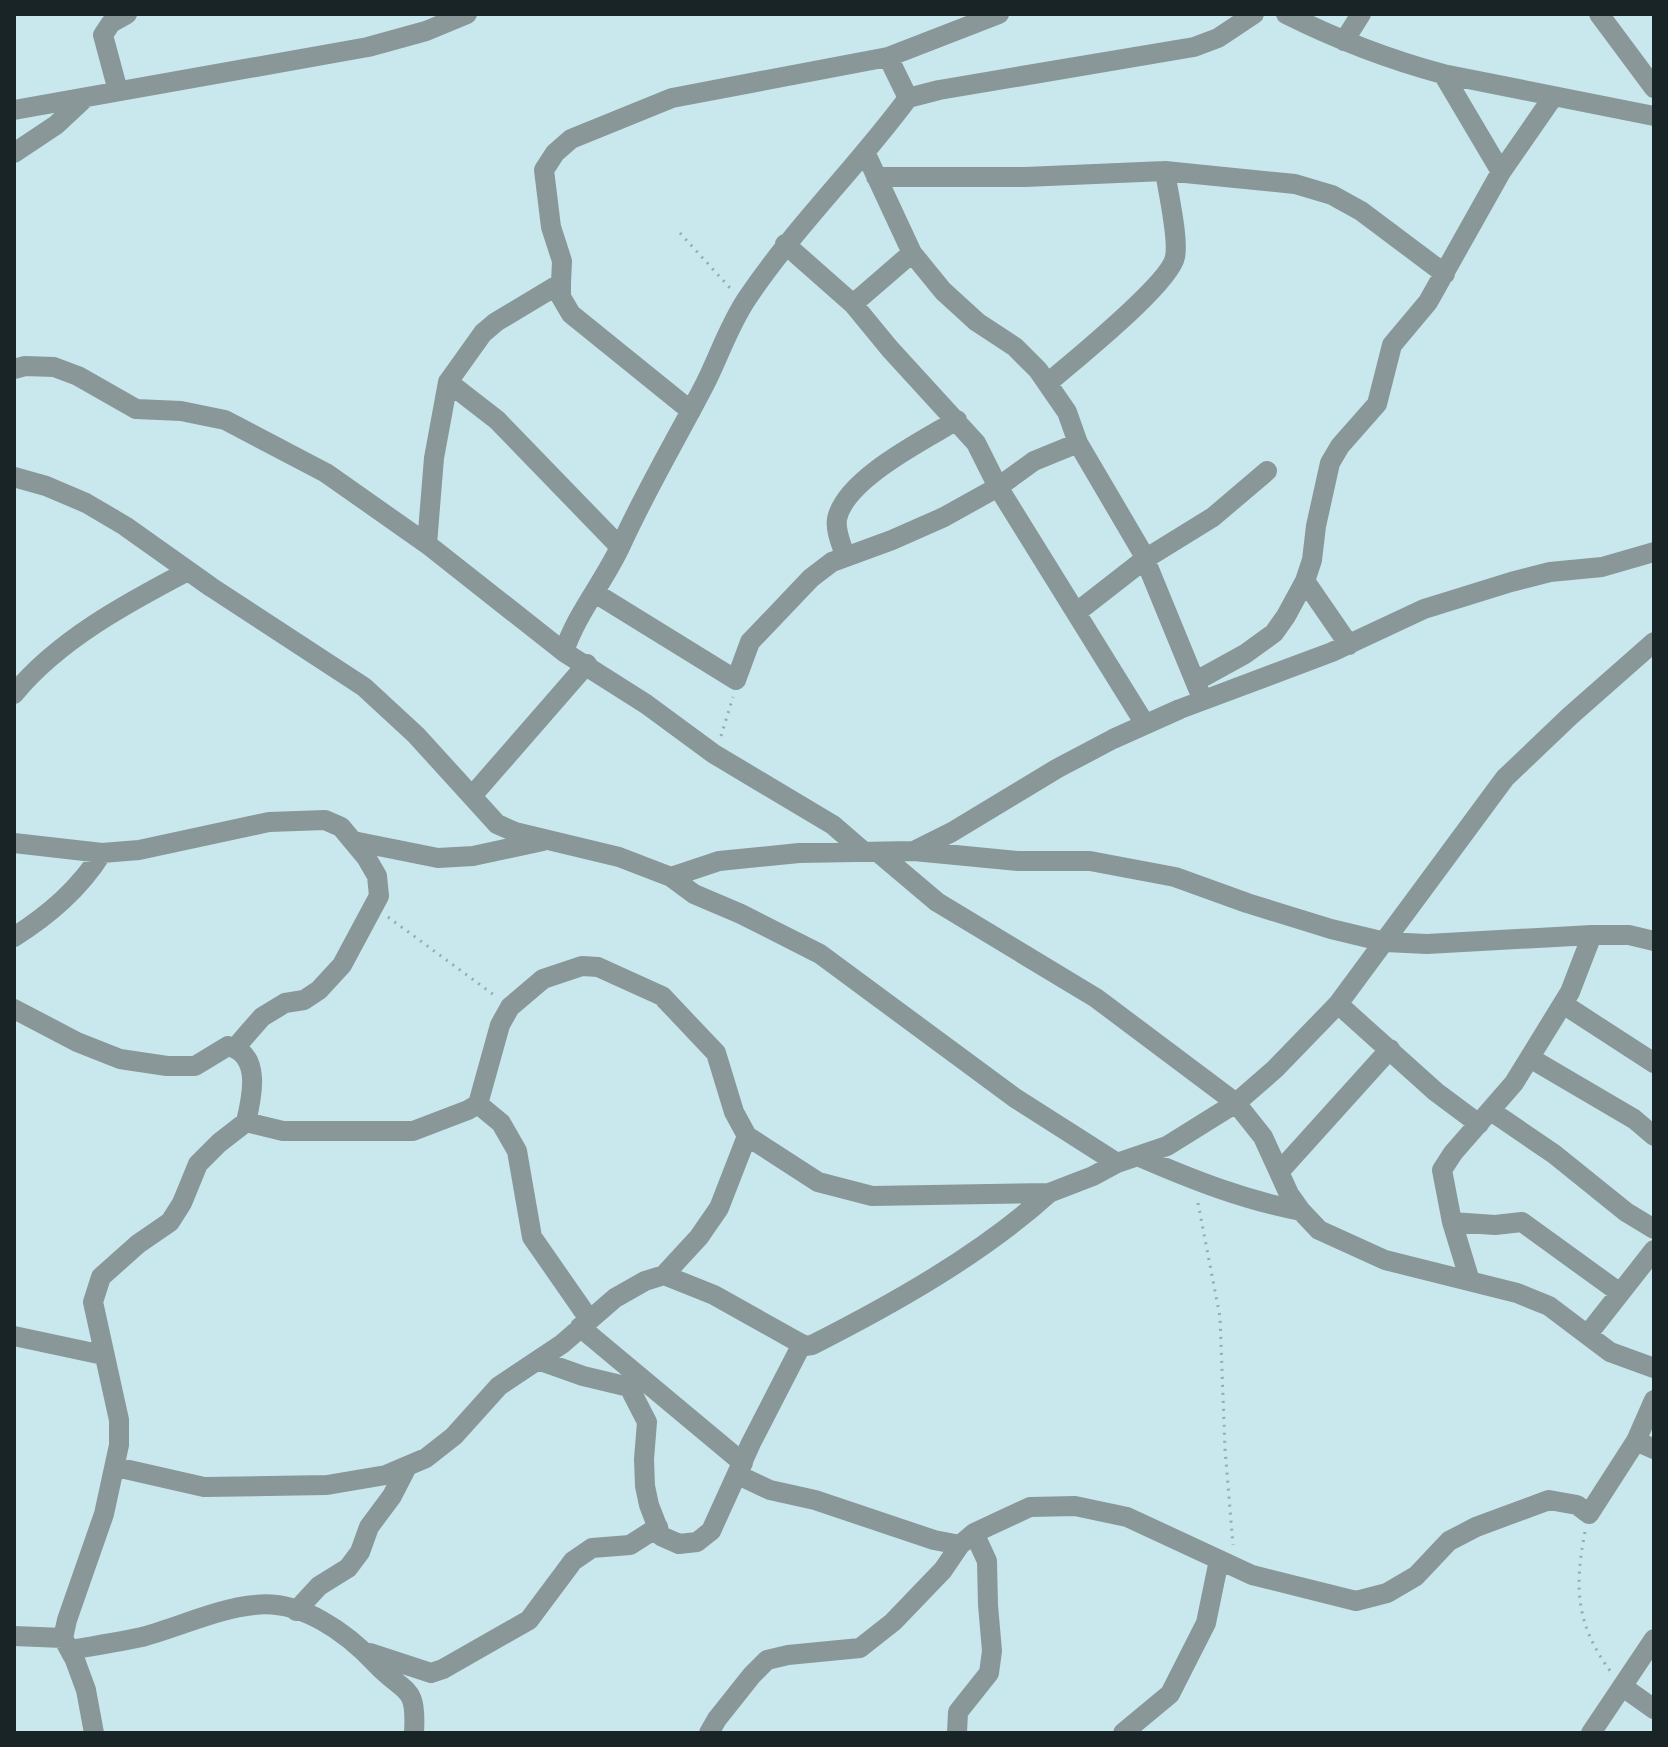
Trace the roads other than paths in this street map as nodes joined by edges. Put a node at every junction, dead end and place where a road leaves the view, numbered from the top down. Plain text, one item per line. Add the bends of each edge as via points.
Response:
1 (127, 14) edge
2 (467, 14) edge
3 (999, 14) edge
4 (1254, 14) edge
5 (1286, 14) edge
6 (1361, 14) edge
7 (1599, 14) edge
8 (1344, 41) junction
9 (888, 57) junction
10 (1443, 74) junction
11 (1654, 88) edge
12 (118, 91) junction
13 (1553, 97) junction
14 (85, 98) junction
15 (908, 98) junction
16 (14, 110) edge
17 (1654, 116) edge
18 (865, 152) junction
19 (14, 153) edge
20 (1165, 171) junction
21 (1501, 172) junction
22 (876, 177) junction
23 (785, 244) junction
24 (912, 253) junction
25 (1445, 274) junction
26 (561, 283) junction
27 (853, 304) junction
28 (14, 369) edge
29 (448, 382) junction
30 (1048, 383) junction
31 (691, 411) junction
32 (957, 420) junction
33 (1078, 443) junction
34 (1267, 471) dead end
35 (14, 477) edge
36 (998, 487) junction
37 (427, 544) junction
38 (620, 547) junction
39 (1654, 552) edge
40 (845, 556) junction
41 (1145, 559) junction
42 (188, 571) junction
43 (1305, 581) junction
44 (595, 593) junction
45 (1077, 612) junction
46 (1654, 642) edge
47 (1349, 645) junction
48 (564, 652) junction
49 (587, 664) junction
50 (1196, 681) junction
51 (14, 694) edge
52 (1203, 702) junction
53 (1145, 724) junction
54 (472, 796) junction
55 (547, 840) junction
56 (353, 841) junction
57 (14, 843) edge
58 (914, 851) junction
59 (871, 852) junction
60 (102, 853) junction
61 (671, 877) junction
62 (1592, 935) junction
63 (14, 937) edge
64 (1654, 941) edge
65 (1385, 942) junction
66 (1338, 1004) junction
67 (1563, 1004) junction
68 (14, 1009) edge
69 (239, 1048) junction
70 (1390, 1049) junction
71 (1530, 1058) junction
72 (1654, 1063) edge
73 (1236, 1103) junction
74 (478, 1104) junction
75 (1485, 1118) junction
76 (246, 1122) junction
77 (747, 1136) junction
78 (1654, 1136) edge
79 (1140, 1157) junction
80 (1117, 1163) junction
81 (1279, 1172) junction
82 (1049, 1193) junction
83 (1301, 1211) junction
84 (1452, 1222) junction
85 (1654, 1229) edge
86 (1654, 1250) edge
87 (664, 1275) junction
88 (1470, 1281) junction
89 (1620, 1293) junction
90 (584, 1323) junction
91 (1588, 1334) junction
92 (14, 1336) edge
93 (802, 1344) junction
94 (103, 1355) junction
95 (538, 1360) junction
96 (1654, 1368) edge
97 (1654, 1400) edge
98 (1645, 1445) edge
99 (116, 1467) junction
100 (407, 1467) junction
101 (741, 1469) junction
102 (658, 1527) junction
103 (967, 1539) junction
104 (1227, 1564) junction
105 (296, 1611) junction
106 (14, 1636) edge
107 (1654, 1639) edge
108 (66, 1644) junction
109 (366, 1651) junction
110 (1623, 1687) junction
111 (1654, 1709) edge
112 (94, 1733) edge
113 (414, 1733) edge
114 (709, 1733) edge
115 (957, 1733) edge
116 (1123, 1733) edge
117 (1591, 1733) edge

1 - 12 street via 103,35
2 - 12 street via 368,47
3 - 9 street
4 - 15 street via 1194,47
5 - 8 street
6 - 8 street
7 - 11 street
8 - 10 street
9 - 15 street
9 - 26 street via 672,98 571,139 544,170 551,227 562,261
10 - 13 street
10 - 21 street
12 - 14 street
13 - 17 street
13 - 21 street
14 - 16 street
14 - 19 street
15 - 18 street
18 - 22 street
18 - 23 street
20 - 22 street
20 - 25 street via 1295,184 1332,195
20 - 30 street via 1174,262 1128,314
21 - 25 street
22 - 24 street
23 - 27 street
23 - 31 street via 745,301
24 - 27 street
24 - 30 street via 943,291 1015,347
25 - 43 street via 1392,345 1377,404 1330,463
26 - 29 street via 483,333
26 - 31 street via 561,297 571,314
27 - 32 street
28 - 37 street via 54,367 136,409 225,420 326,473
29 - 37 street via 434,458
29 - 38 street via 497,420
30 - 33 street via 1067,412
31 - 38 street
32 - 36 street via 976,443
32 - 40 street via 852,492 836,524
33 - 36 street via 1034,461
33 - 41 street
34 - 41 street via 1213,517
35 - 42 street via 86,503
36 - 40 street via 931,523
36 - 45 street
37 - 48 street
38 - 44 street
39 - 47 street via 1602,567 1511,582 1424,609
40 - 44 street via 811,578 750,642 736,680
41 - 45 street
41 - 50 street
42 - 51 street via 84,633 30,674
42 - 54 street via 364,687
43 - 47 street
43 - 50 street via 1274,633
44 - 48 street
45 - 53 street
46 - 65 street via 1505,778
47 - 52 street
48 - 49 street
49 - 54 street
49 - 59 street via 714,754 797,801
50 - 52 street
52 - 53 street
53 - 58 street
54 - 55 street via 497,824
55 - 56 street via 438,858
55 - 61 street
56 - 60 street via 325,820 269,822
56 - 69 street via 377,876 379,896 342,965 304,1000 285,1003 262,1017
57 - 60 street
58 - 59 street
58 - 65 street via 1018,861 1090,861 1175,877 1261,908
59 - 61 street via 719,861
59 - 73 street via 937,902 1096,998
60 - 63 street via 57,908
61 - 80 street via 694,894 820,954 1015,1098
62 - 64 street
62 - 65 street
62 - 67 street
65 - 66 street
66 - 70 street
66 - 73 street
67 - 71 street
67 - 72 street
68 - 69 street via 120,1059 195,1066 228,1046
69 - 76 street via 249,1059 251,1077
70 - 75 street via 1436,1092
70 - 81 street
71 - 75 street
71 - 78 street
73 - 79 street
73 - 81 street via 1263,1137
74 - 76 street via 413,1131 283,1131
74 - 77 street via 510,1007 543,979 582,966 598,967 662,996 716,1053
74 - 90 street via 501,1123 517,1151 532,1237
75 - 84 street via 1442,1170
75 - 85 street via 1554,1154
76 - 94 street via 198,1164 170,1222 101,1277 93,1302
77 - 82 street via 818,1182 872,1196
77 - 87 street via 719,1208
79 - 80 street
79 - 83 street via 1258,1203
80 - 82 street
81 - 83 street
82 - 93 street via 1022,1218 919,1285 818,1342
83 - 88 street via 1319,1230 1385,1260
84 - 88 street
84 - 89 street via 1522,1222
86 - 89 street
87 - 90 street via 615,1298
87 - 93 street via 714,1295
88 - 91 street via 1549,1306
89 - 91 street
90 - 95 street
90 - 101 street
91 - 96 street via 1610,1352
92 - 94 street
93 - 101 street
94 - 99 street via 119,1420
95 - 100 street via 499,1386 454,1436
95 - 102 street via 629,1387 647,1422 645,1486
97 - 98 street
98 - 104 street via 1589,1514 1577,1505 1549,1500 1476,1527 1449,1541 1416,1576 1387,1593 1356,1601
99 - 100 street via 204,1487 265,1488 327,1485
99 - 108 street via 67,1620
100 - 105 street via 348,1568 319,1586
101 - 102 street via 711,1531 697,1542 679,1544 661,1536
101 - 103 street via 770,1490 934,1540
102 - 109 street via 630,1545 592,1548 573,1561 529,1620 443,1669 431,1673
103 - 104 street via 1030,1507 1075,1506 1127,1517
103 - 114 street via 893,1622 860,1648 767,1660
103 - 115 street via 987,1561 992,1651 989,1673 960,1706
104 - 116 street via 1206,1623 1170,1694
105 - 108 street via 255,1604 142,1637
105 - 109 street via 316,1617
106 - 108 street
107 - 110 street
108 - 112 street via 86,1690
109 - 113 street via 414,1698
110 - 111 street
110 - 117 street

